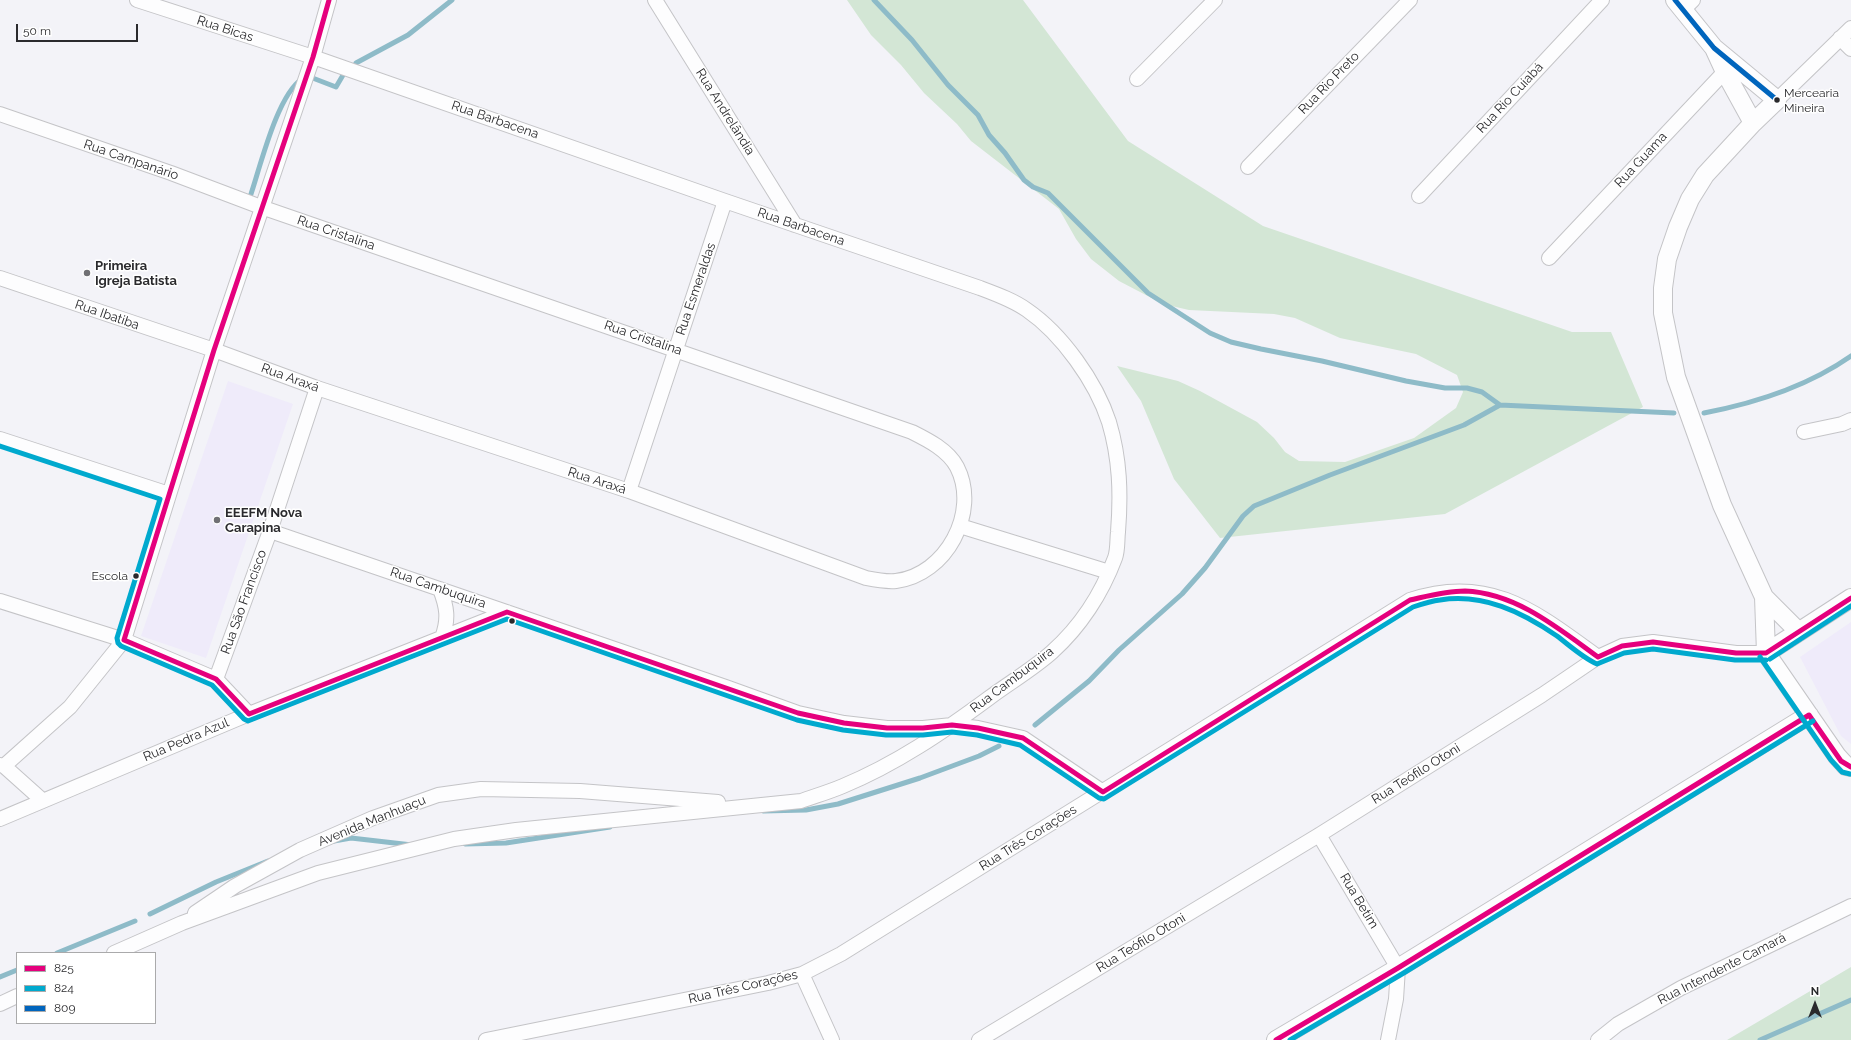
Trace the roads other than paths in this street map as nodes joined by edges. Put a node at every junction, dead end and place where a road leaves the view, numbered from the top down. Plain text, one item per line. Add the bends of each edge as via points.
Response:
1 (137, 0) edge
2 (329, 0) edge
3 (655, 0) edge
4 (1215, 0) edge
5 (1410, 0) edge
6 (1602, 0) edge
7 (1684, 3) edge
8 (1851, 28) edge
9 (1840, 38) junction
10 (1851, 49) edge
11 (313, 56) junction
12 (1729, 67) junction
13 (1137, 79) dead end
14 (1777, 100) junction
15 (0, 114) edge
16 (1753, 123) junction
17 (1248, 167) dead end
18 (1419, 196) dead end
19 (726, 201) junction
20 (261, 207) junction
21 (796, 225) junction
22 (1549, 258) dead end
23 (0, 278) edge
24 (675, 349) junction
25 (214, 350) junction
26 (317, 388) junction
27 (1851, 420) edge
28 (1804, 432) dead end
29 (0, 439) edge
30 (629, 491) junction
31 (169, 494) junction
32 (960, 526) junction
33 (270, 531) junction
34 (1116, 555) joint
35 (1109, 572) junction
36 (440, 588) junction
37 (1764, 597) junction
38 (1851, 598) edge
39 (0, 601) edge
40 (507, 612) junction
41 (1799, 632) junction
42 (442, 638) junction
43 (124, 640) junction
44 (1766, 653) junction
45 (1598, 658) junction
46 (216, 679) junction
47 (1787, 683) junction
48 (249, 714) junction
49 (1809, 715) junction
50 (952, 725) junction
51 (2, 766) edge
52 (1851, 768) edge
53 (1103, 792) junction
54 (42, 800) junction
55 (750, 805) junction
56 (0, 819) edge
57 (1319, 835) junction
58 (1851, 906) edge
59 (182, 922) junction
60 (116, 952) edge
61 (1398, 968) junction
62 (802, 974) junction
63 (16, 996) edge
64 (0, 1004) edge
65 (486, 1040) edge
66 (832, 1040) edge
67 (979, 1040) edge
68 (1276, 1040) edge
69 (1388, 1040) edge
70 (1598, 1040) edge

1 - 11 street, Rua Bicas
2 - 11 street
3 - 21 street, Rua Andrelândia
4 - 13 street
5 - 17 street, Rua Rio Preto
6 - 18 street, Rua Rio Cuiabá
7 - 12 street
8 - 9 street
9 - 10 street
9 - 14 street
11 - 19 street, Rua Barbacena
11 - 20 street
12 - 14 street
12 - 16 street
12 - 22 street, Rua Guama
14 - 16 street
15 - 20 street, Rua Campanário
16 - 37 street via 1706,175 1690,199 1667,259 1663,313 1676,377 1722,505
19 - 21 street, Rua Barbacena
19 - 24 street, Rua Esmeraldas
20 - 24 street, Rua Cristalina
20 - 25 street
21 - 34 street, Rua Barbacena via 992,292 1026,309 1062,341 1103,403 1114,439 1121,498
23 - 25 street, Rua Ibatiba
24 - 30 street, Rua Esmeraldas
24 - 32 street, Rua Cristalina via 890,424 930,441 945,452 956,466 962,482 964,507
25 - 26 street, Rua Araxá
25 - 31 street
26 - 30 street, Rua Araxá
26 - 33 street, Rua São Francisco
27 - 28 street
29 - 31 street
30 - 32 street, Rua Araxá via 880,581 897,581 915,576 935,563 948,550
31 - 43 street
32 - 35 street
33 - 36 street, Rua Cambuquira
33 - 46 street, Rua São Francisco
34 - 35 street, Rua Cambuquira
35 - 50 street, Rua Cambuquira via 1088,610 1051,653
36 - 40 street, Rua Cambuquira
36 - 42 street via 448,614
37 - 41 street
37 - 44 street
38 - 41 street
39 - 43 street
40 - 42 street, Rua Pedra Azul
40 - 50 street, Rua Cambuquira via 798,714 844,724 887,728
41 - 44 street
41 - 47 street via 1786,655
42 - 48 street, Rua Pedra Azul
43 - 46 street
43 - 51 street via 70,707
44 - 45 street, Rua Teófilo Otoni via 1741,653 1653,642 1622,646
44 - 47 street
45 - 53 street, Rua Três Corações via 1533,611 1513,602 1486,594 1462,591 1427,594 1410,600
45 - 57 street, Rua Teófilo Otoni
46 - 48 street
47 - 49 street
48 - 54 street, Rua Pedra Azul
49 - 52 street via 1837,756
49 - 61 street
50 - 53 street via 1023,738
50 - 55 street, Avenida Manhuaçu via 904,756 843,786 801,801
51 - 54 street
53 - 62 street, Rua Três Corações via 841,954
54 - 56 street, Rua Pedra Azul
55 - 59 street, Avenida Manhuaçu via 454,839 318,873
55 - 59 street, Avenida Manhuaçu via 580,791 481,789 438,795 373,818 300,850 235,886
57 - 61 street, Rua Betim
57 - 67 street, Rua Teófilo Otoni
58 - 70 street, Rua Intendente Camará via 1681,988 1618,1024
59 - 60 street, Avenida Manhuaçu
61 - 68 street
61 - 69 street via 1396,999
62 - 65 street, Rua Três Corações via 731,992
62 - 66 street
63 - 64 street

